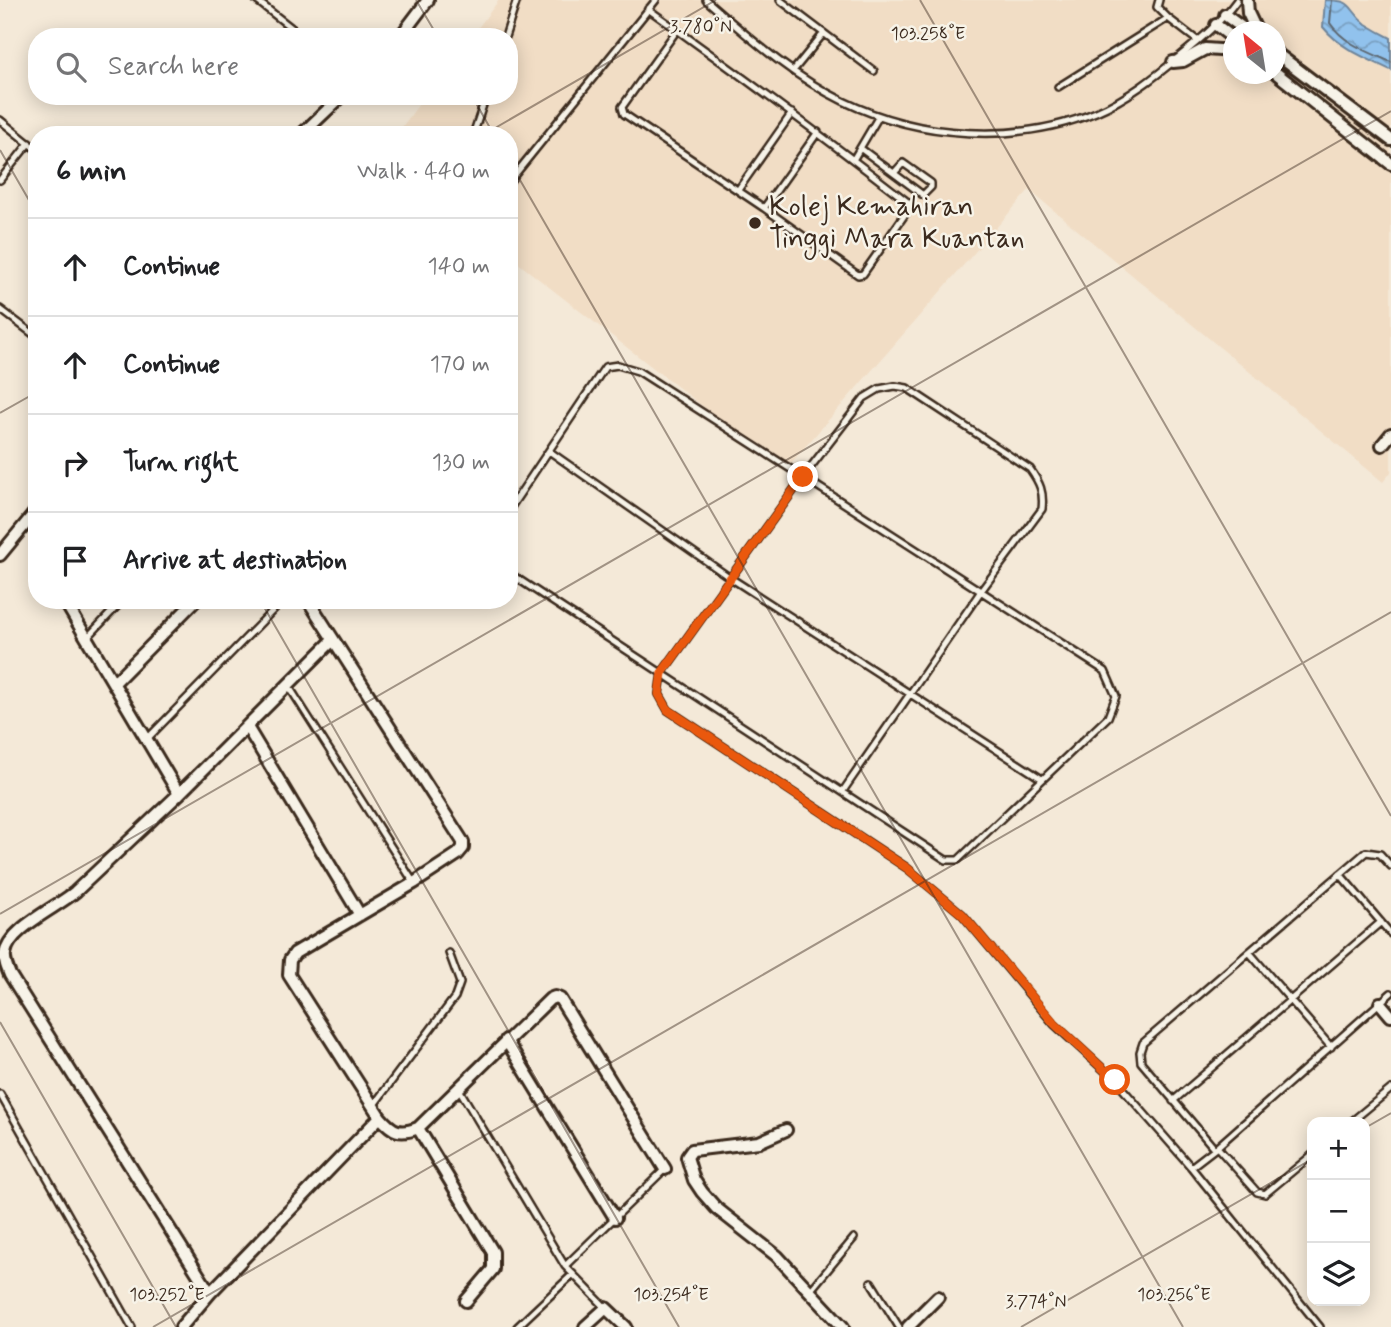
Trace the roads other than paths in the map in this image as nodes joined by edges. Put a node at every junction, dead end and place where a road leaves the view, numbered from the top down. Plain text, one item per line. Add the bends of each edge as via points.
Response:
1 (256, 0) edge
2 (428, 0) edge
3 (517, 0) edge
4 (656, 0) edge
5 (706, 0) edge
6 (780, 0) edge
7 (1159, 0) edge
8 (1237, 0) edge
9 (1247, 0) edge
10 (648, 9) junction
11 (1225, 15) junction
12 (1168, 18) junction
13 (1233, 21) edge
14 (1252, 21) edge
15 (1216, 25) junction
16 (292, 28) edge
17 (407, 28) edge
18 (508, 28) edge
19 (677, 30) junction
20 (1223, 30) edge
21 (824, 33) junction
22 (1198, 41) junction
23 (1223, 50) edge
24 (1286, 61) edge
25 (1173, 62) junction
26 (793, 71) junction
27 (874, 71) dead end
28 (1286, 81) edge
29 (1058, 86) dead end
30 (333, 105) edge
31 (483, 105) edge
32 (792, 113) junction
33 (879, 116) junction
34 (0, 121) edge
35 (310, 126) edge
36 (476, 126) edge
37 (818, 132) junction
38 (1391, 140) edge
39 (28, 142) edge
40 (28, 144) edge
41 (860, 148) junction
42 (853, 160) junction
43 (1391, 164) edge
44 (518, 171) edge
45 (894, 173) junction
46 (0, 180) edge
47 (738, 190) junction
48 (764, 208) junction
49 (0, 309) edge
50 (28, 330) edge
51 (1391, 434) edge
52 (1382, 446) dead end
53 (549, 451) junction
54 (803, 477) junction
55 (518, 497) edge
56 (28, 521) edge
57 (0, 555) edge
58 (729, 577) junction
59 (518, 579) edge
60 (981, 591) junction
61 (69, 609) edge
62 (114, 609) edge
63 (187, 609) edge
64 (274, 609) edge
65 (314, 609) edge
66 (87, 638) junction
67 (333, 640) junction
68 (662, 673) junction
69 (114, 682) junction
70 (288, 685) junction
71 (911, 695) junction
72 (247, 727) junction
73 (148, 738) junction
74 (1042, 779) junction
75 (843, 791) junction
76 (179, 793) junction
77 (1391, 866) edge
78 (1340, 874) junction
79 (414, 883) junction
80 (360, 915) junction
81 (1381, 922) junction
82 (1391, 934) edge
83 (1249, 952) junction
84 (449, 953) dead end
85 (3, 959) edge
86 (1391, 993) edge
87 (1290, 1000) junction
88 (1380, 1003) junction
89 (1391, 1016) edge
90 (506, 1040) junction
91 (1331, 1047) junction
92 (458, 1088) junction
93 (1391, 1089) edge
94 (0, 1094) edge
95 (1173, 1101) junction
96 (373, 1106) junction
97 (380, 1117) junction
98 (1357, 1117) edge
99 (418, 1128) junction
100 (786, 1130) dead end
101 (1215, 1147) junction
102 (1307, 1159) edge
103 (1191, 1167) junction
104 (665, 1169) joint
105 (615, 1217) junction
106 (854, 1238) dead end
107 (565, 1266) junction
108 (573, 1274) junction
109 (871, 1282) dead end
110 (810, 1292) junction
111 (210, 1293) junction
112 (937, 1297) dead end
113 (466, 1301) dead end
114 (606, 1308) junction
115 (132, 1327) edge
116 (181, 1327) edge
117 (517, 1327) edge
118 (585, 1327) edge
119 (626, 1327) edge
120 (844, 1327) edge
121 (899, 1327) edge
122 (908, 1327) edge
123 (1320, 1327) edge

1 - 16 lane
2 - 17 street
3 - 18 lane
4 - 10 lane
5 - 26 lane
6 - 21 lane
7 - 12 lane via 1157,7
8 - 11 lane
9 - 14 street
10 - 19 lane
10 - 44 lane
11 - 13 street
11 - 15 lane
12 - 22 lane
12 - 29 lane
15 - 20 street
15 - 22 lane
19 - 32 lane
19 - 47 lane via 622,110
21 - 26 lane
21 - 27 lane
22 - 25 lane
23 - 25 street via 1205,49
24 - 38 street
25 - 33 lane via 1097,111 1038,127 936,131
26 - 33 lane
28 - 43 street
30 - 35 street
31 - 36 lane
32 - 37 lane
32 - 47 lane
33 - 41 lane
34 - 39 lane
37 - 42 lane
37 - 48 lane
40 - 46 lane
41 - 42 lane
41 - 45 lane
42 - 48 lane via 909,203 863,274 858,275
45 - 45 lane via 923,195 931,187 903,163
47 - 48 lane
49 - 50 lane
51 - 52 street
53 - 54 lane via 605,367 618,365 638,371
53 - 55 lane
53 - 58 lane
54 - 58 lane
54 - 60 lane
54 - 60 lane via 864,398 879,389 907,388 1030,469 1044,495 1042,509
56 - 57 street
58 - 68 lane
58 - 71 lane
59 - 68 lane
60 - 71 lane
60 - 74 lane via 1105,670 1116,696 1108,717
61 - 66 street
62 - 66 lane
63 - 69 street
64 - 73 lane
65 - 67 street
66 - 69 street
67 - 70 street
67 - 79 street via 463,842 458,853
68 - 75 lane
68 - 103 lane via 659,694 668,710 907,868 962,914 1055,1024 1115,1080
69 - 73 street
70 - 72 street
70 - 79 lane
71 - 74 lane
71 - 75 lane
72 - 76 street
72 - 80 street
73 - 76 street
74 - 75 lane via 952,862
76 - 85 street via 75,892 18,931
77 - 78 lane via 1380,854 1366,852
78 - 81 lane
78 - 83 lane
79 - 80 street
80 - 96 street via 295,953 288,967
81 - 82 lane
81 - 87 lane
83 - 87 lane
83 - 95 lane via 1143,1043 1141,1062
84 - 96 lane via 460,983 455,997
85 - 111 street
86 - 88 lane
87 - 91 lane
87 - 95 lane
88 - 89 street
88 - 91 lane
90 - 92 street
90 - 104 street via 550,999 560,999
90 - 105 street
91 - 101 lane
92 - 99 street
92 - 107 lane
93 - 98 lane
94 - 115 lane
95 - 101 lane
96 - 97 street
97 - 99 street via 398,1133
97 - 111 street
99 - 113 street via 493,1252 493,1269
100 - 110 street via 759,1142 699,1148 687,1157 694,1180 709,1200 777,1256
101 - 102 lane via 1257,1192 1265,1194
101 - 103 lane
103 - 123 lane
104 - 105 lane
105 - 107 lane
106 - 110 lane
107 - 108 lane
108 - 114 lane
108 - 117 lane
109 - 121 lane
110 - 120 street
111 - 116 street
112 - 122 street
114 - 118 street
114 - 119 street

